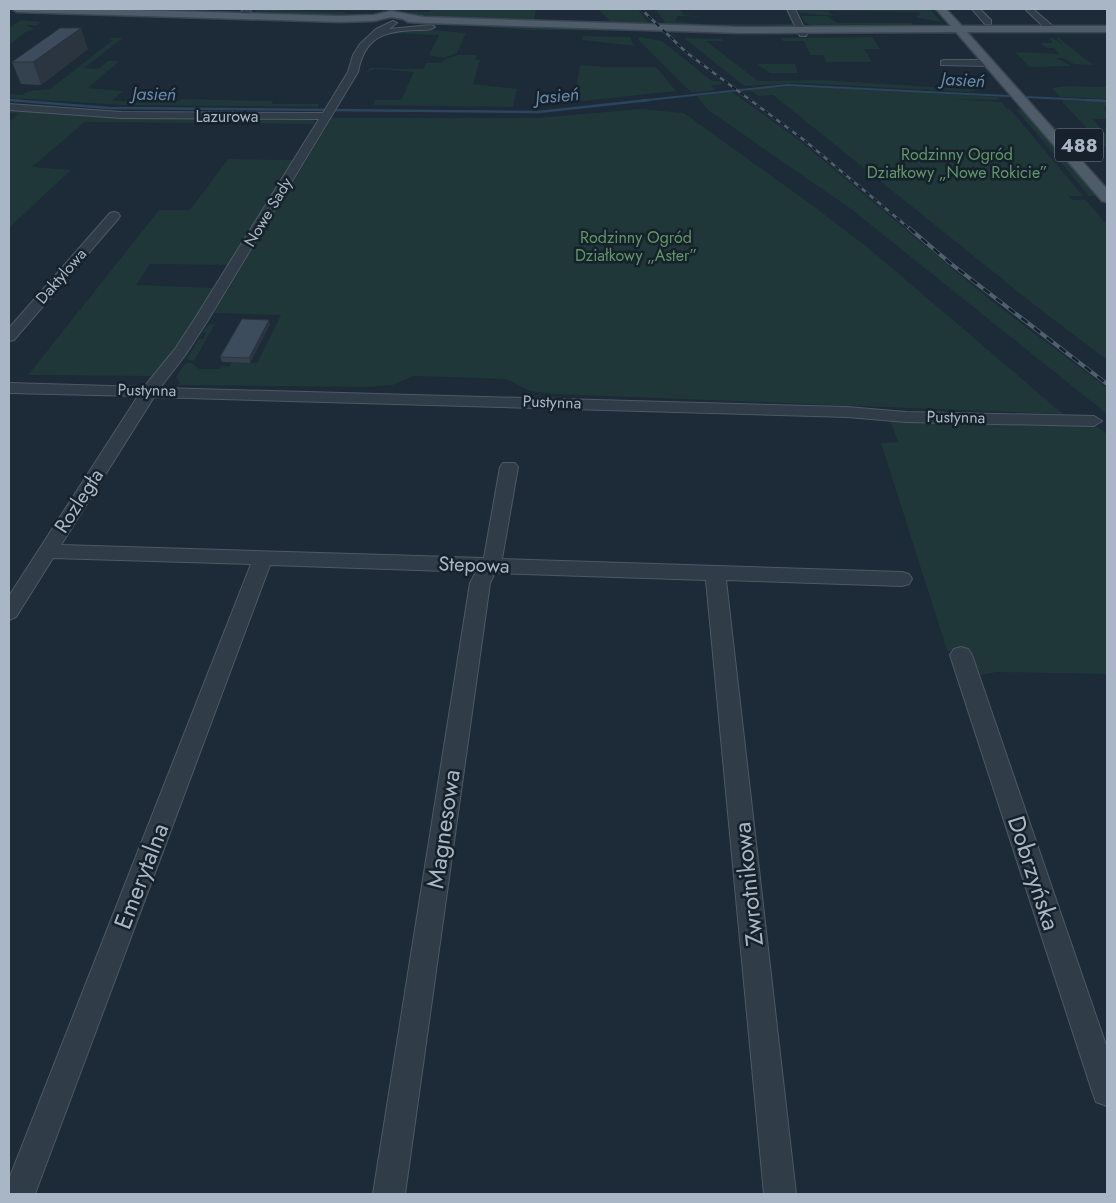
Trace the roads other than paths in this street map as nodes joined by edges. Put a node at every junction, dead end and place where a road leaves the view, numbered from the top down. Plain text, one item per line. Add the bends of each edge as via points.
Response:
1 (17, 9) edge
2 (791, 9) edge
3 (941, 9) edge
4 (976, 9) edge
5 (1029, 9) edge
6 (245, 12) edge
7 (963, 16) dead end
8 (389, 20) edge
9 (988, 22) dead end
10 (474, 26) junction
11 (431, 27) junction
12 (1051, 29) junction
13 (1107, 29) edge
14 (802, 32) junction
15 (961, 32) junction
16 (1107, 33) edge
17 (981, 34) junction
18 (944, 63) dead end
19 (990, 63) junction
20 (9, 107) edge
21 (328, 112) junction
22 (1041, 122) junction
23 (1059, 122) dead end
24 (1107, 198) edge
25 (114, 216) dead end
26 (9, 337) edge
27 (9, 388) edge
28 (150, 390) junction
29 (1094, 421) dead end
30 (508, 467) dead end
31 (47, 552) junction
32 (264, 558) junction
33 (489, 565) junction
34 (715, 573) junction
35 (902, 579) dead end
36 (9, 612) edge
37 (960, 655) dead end
38 (1107, 1091) edge
39 (19, 1194) edge
40 (389, 1194) edge
41 (780, 1194) edge

1 - 6 main road
2 - 14 street
3 - 15 main road, 488
4 - 9 street
5 - 12 street
6 - 8 main road
7 - 17 main road
8 - 10 main road
8 - 11 main road
8 - 11 street via 396,29
8 - 21 street, Nowe Sady via 357,55 353,73
10 - 11 main road
10 - 14 main road
12 - 13 main road
12 - 17 main road
14 - 15 main road
15 - 17 main road
15 - 19 main road, 488
16 - 17 main road
18 - 19 street
19 - 22 main road, 488
20 - 21 street, Lazurowa via 121,115
21 - 28 street, Nowe Sady via 181,351
22 - 23 main road
22 - 24 main road, 488
25 - 26 street, Daktylowa
27 - 28 street, Pustynna
28 - 29 street, Pustynna
28 - 31 street, Rozległa
30 - 33 street, Magnesowa via 495,556
31 - 32 street, Stepowa
31 - 36 street, Rozległa
32 - 33 street, Stepowa
32 - 39 street, Emerytalna
33 - 34 street, Stepowa
33 - 40 street, Magnesowa via 478,592
34 - 35 street, Stepowa
34 - 41 street, Zwrotnikowa
37 - 38 street, Dobrzyńska

